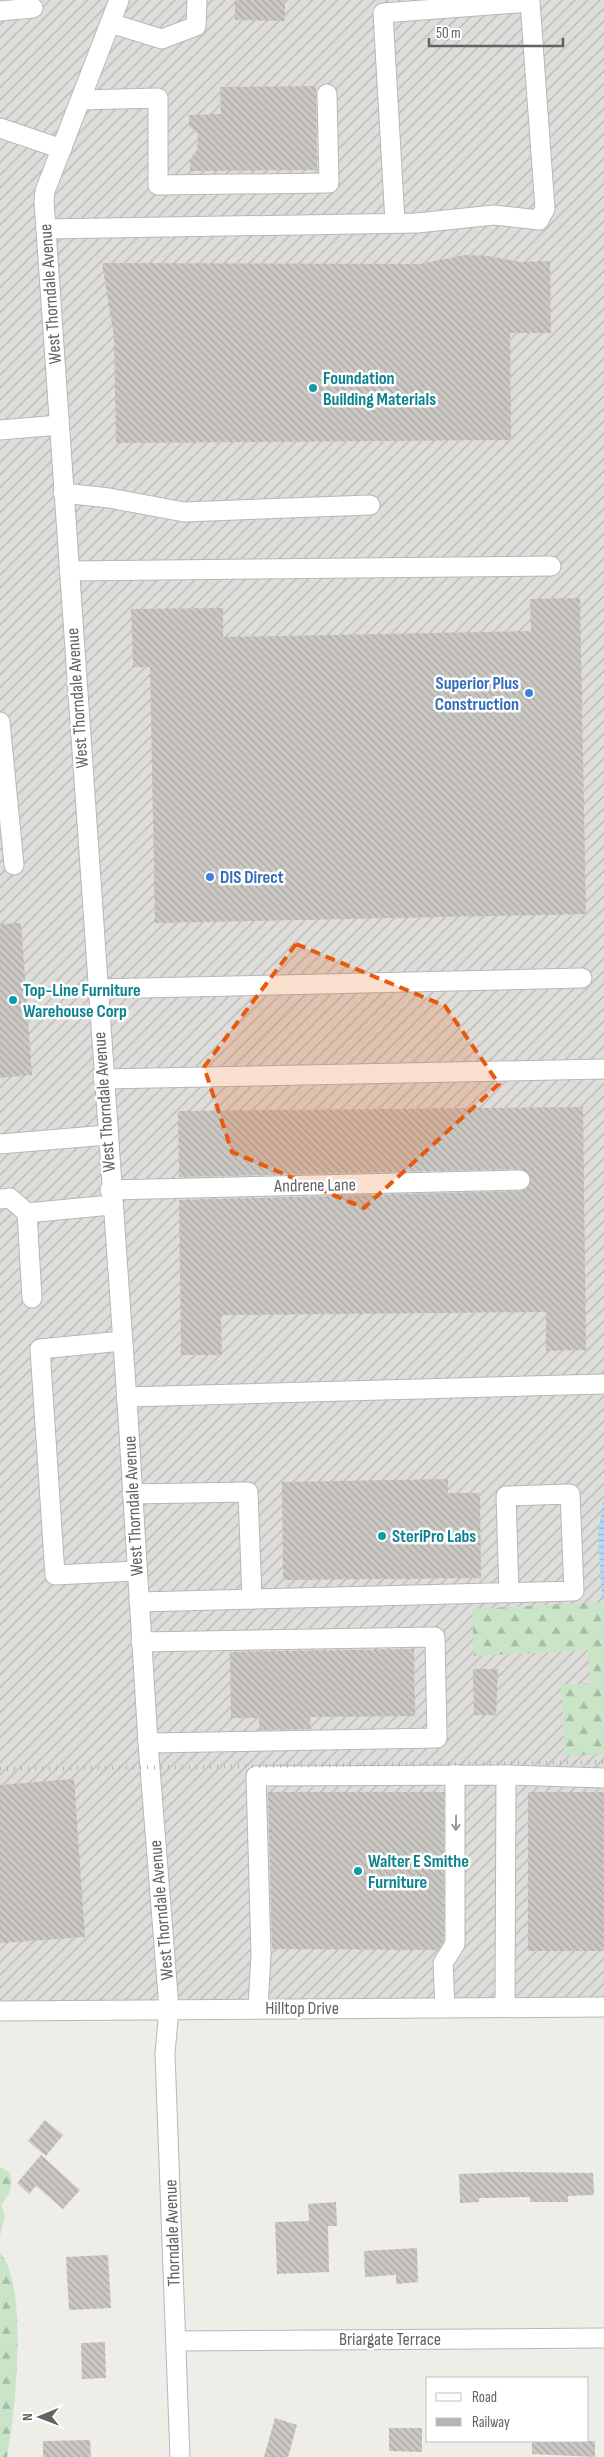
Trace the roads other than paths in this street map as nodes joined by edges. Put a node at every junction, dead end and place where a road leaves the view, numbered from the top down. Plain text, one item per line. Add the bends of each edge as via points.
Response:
1 (119, 0) edge
2 (197, 0) edge
3 (481, 3) edge
4 (33, 8) dead end
5 (0, 11) edge
6 (110, 23) junction
7 (327, 94) dead end
8 (80, 100) junction
9 (0, 128) edge
10 (62, 149) junction
11 (395, 222) junction
12 (46, 229) junction
13 (59, 425) junction
14 (0, 430) edge
15 (63, 493) junction
16 (370, 505) dead end
17 (551, 566) dead end
18 (69, 572) junction
19 (0, 722) edge
20 (14, 865) dead end
21 (582, 978) dead end
22 (97, 989) junction
23 (604, 1069) edge
24 (103, 1079) junction
25 (107, 1135) junction
26 (0, 1144) edge
27 (520, 1180) dead end
28 (111, 1198) junction
29 (0, 1199) edge
30 (27, 1213) junction
31 (32, 1298) dead end
32 (122, 1340) junction
33 (604, 1384) edge
34 (126, 1398) junction
35 (132, 1494) junction
36 (136, 1571) junction
37 (509, 1593) junction
38 (252, 1599) junction
39 (138, 1602) junction
40 (141, 1642) junction
41 (148, 1743) junction
42 (455, 1774) junction
43 (506, 1775) junction
44 (604, 1778) edge
45 (445, 2007) junction
46 (505, 2007) junction
47 (604, 2007) edge
48 (168, 2008) junction
49 (258, 2008) junction
50 (0, 2011) edge
51 (604, 2338) edge
52 (176, 2341) junction
53 (180, 2457) edge

1 - 6 street, West Thorndale Avenue
2 - 6 street via 196,26 162,39
3 - 11 street via 383,13
3 - 11 street via 530,2 545,209 539,220 494,215 417,223
4 - 5 street
6 - 8 street, West Thorndale Avenue
7 - 8 street via 329,183 158,185 158,98
8 - 10 street, West Thorndale Avenue
9 - 10 street
10 - 12 street, West Thorndale Avenue via 45,191
11 - 12 street
12 - 13 street, West Thorndale Avenue
13 - 14 street
13 - 15 street, West Thorndale Avenue
15 - 16 street via 184,512
15 - 18 street, West Thorndale Avenue
17 - 18 street
18 - 22 street, West Thorndale Avenue
19 - 20 street
21 - 22 street
22 - 24 street, West Thorndale Avenue
23 - 24 street
24 - 25 street, West Thorndale Avenue
25 - 26 street
25 - 28 street, West Thorndale Avenue
27 - 28 street, Andrene Lane
28 - 30 street, Andrene Lane
28 - 32 street, West Thorndale Avenue
29 - 30 street via 10,1198
30 - 31 street
32 - 34 street, West Thorndale Avenue
32 - 36 street via 40,1349 55,1575
33 - 34 street
34 - 35 street, West Thorndale Avenue
35 - 36 street, West Thorndale Avenue
35 - 38 street via 248,1492
36 - 39 street, West Thorndale Avenue
37 - 37 street via 574,1591 570,1494 506,1496
37 - 38 street
38 - 39 street
39 - 40 street, West Thorndale Avenue
40 - 41 street, West Thorndale Avenue
40 - 41 street via 435,1637 437,1738
41 - 48 street, West Thorndale Avenue
42 - 43 street
42 -> 45 street via 455,1944 443,1963
42 - 49 street via 256,1776 261,1954
43 - 44 street
43 - 46 street
45 - 46 street, Hilltop Drive
45 - 49 street, Hilltop Drive
46 - 47 street, Hilltop Drive
48 - 49 street, Hilltop Drive
48 - 50 street, Hilltop Drive
48 - 52 street, Thorndale Avenue via 166,2054
51 - 52 street, Briargate Terrace
52 - 53 street, Thorndale Avenue

